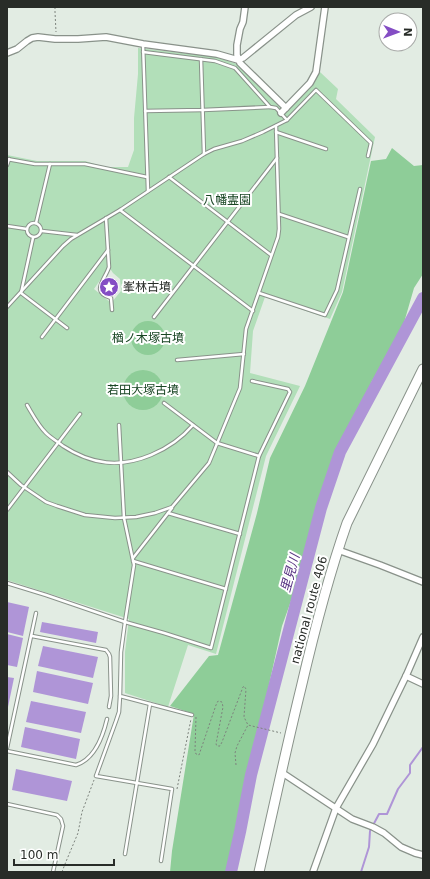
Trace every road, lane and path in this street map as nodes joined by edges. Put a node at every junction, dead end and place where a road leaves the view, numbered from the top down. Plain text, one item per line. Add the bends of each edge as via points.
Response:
1 (55, 7) edge
2 (245, 7) edge
3 (311, 7) edge
4 (325, 7) edge
5 (55, 39) junction
6 (143, 44) junction
7 (143, 52) junction
8 (7, 53) edge
9 (201, 60) junction
10 (238, 60) junction
11 (270, 107) junction
12 (286, 108) junction
13 (203, 110) junction
14 (145, 111) junction
15 (281, 113) junction
16 (287, 120) junction
17 (276, 126) junction
18 (276, 132) junction
19 (326, 149) dead end
20 (204, 154) junction
21 (368, 156) dead end
22 (277, 158) junction
23 (8, 159) edge
24 (50, 164) junction
25 (7, 165) edge
26 (147, 177) junction
27 (169, 177) junction
28 (360, 189) dead end
29 (148, 191) junction
30 (120, 210) junction
31 (279, 214) junction
32 (106, 218) junction
33 (227, 222) junction
34 (36, 223) junction
35 (7, 226) edge
36 (27, 229) junction
37 (42, 231) junction
38 (77, 236) junction
39 (348, 237) junction
40 (34, 238) junction
41 (108, 250) junction
42 (271, 255) junction
43 (193, 266) junction
44 (21, 292) junction
45 (259, 293) junction
46 (7, 307) edge
47 (112, 310) dead end
48 (252, 311) junction
49 (154, 317) dead end
50 (55, 319) junction
51 (67, 328) dead end
52 (42, 337) dead end
53 (244, 354) junction
54 (177, 360) dead end
55 (423, 369) edge
56 (252, 381) dead end
57 (164, 403) dead end
58 (28, 405) dead end
59 (80, 414) dead end
60 (119, 425) dead end
61 (193, 425) junction
62 (58, 443) junction
63 (217, 443) junction
64 (259, 456) junction
65 (121, 463) junction
66 (7, 472) edge
67 (24, 487) junction
68 (172, 507) junction
69 (7, 510) edge
70 (168, 513) junction
71 (124, 518) junction
72 (240, 534) junction
73 (338, 550) junction
74 (133, 560) junction
75 (423, 582) edge
76 (7, 583) edge
77 (226, 589) junction
78 (36, 613) dead end
79 (125, 622) junction
80 (32, 636) junction
81 (423, 637) edge
82 (406, 676) junction
83 (423, 684) edge
84 (120, 696) junction
85 (150, 704) junction
86 (109, 707) dead end
87 (192, 715) junction
88 (107, 719) dead end
89 (248, 724) junction
90 (290, 736) junction
91 (7, 750) edge
92 (236, 765) dead end
93 (282, 772) junction
94 (96, 776) junction
95 (136, 782) junction
96 (172, 789) junction
97 (7, 804) edge
98 (336, 808) junction
99 (125, 854) dead end
100 (423, 855) edge
101 (161, 861) dead end
102 (53, 872) edge
103 (62, 872) edge
104 (258, 872) edge
105 (313, 872) edge

1 - 5 path
2 - 10 street via 237,45
3 - 10 street via 296,15
4 - 12 street via 316,72 310,83
5 - 6 street via 106,37
5 - 8 street via 32,38
6 - 7 lane
6 - 10 street via 217,54
7 - 9 lane
7 - 14 lane
9 - 11 lane via 214,61 235,68
9 - 13 lane
10 - 12 street
11 - 13 lane
11 - 15 lane
12 - 15 street
13 - 14 lane
13 - 20 lane
14 - 26 lane
15 - 16 lane
16 - 17 lane
16 - 21 lane via 316,90 371,143
17 - 18 lane
17 - 20 lane
18 - 19 lane
18 - 22 lane
20 - 27 lane
22 - 31 lane
22 - 33 lane
23 - 24 lane
23 - 25 lane
24 - 26 lane via 85,164
24 - 34 lane
26 - 29 lane
27 - 29 lane
27 - 33 lane
28 - 39 lane
29 - 30 lane
30 - 32 lane
30 - 43 lane
31 - 39 lane
31 - 42 lane via 279,229
32 - 38 lane
32 - 41 lane
33 - 42 lane
33 - 43 lane
34 - 36 lane via 30,224
34 - 37 lane via 41,226
35 - 36 lane
36 - 40 lane via 28,234
37 - 38 lane
37 - 40 lane
38 - 44 lane via 63,246
39 - 45 lane via 337,290 325,314
40 - 44 lane
41 - 47 lane via 109,267 100,284 100,290 112,298
41 - 50 lane
42 - 45 lane
43 - 48 lane
43 - 49 lane
44 - 46 lane
44 - 50 lane
45 - 48 lane
48 - 53 lane via 246,329
50 - 51 lane
50 - 52 lane
53 - 54 lane
53 - 63 lane via 240,388
55 - 73 highway, national route 406 via 347,524
56 - 64 lane via 288,389 290,392
57 - 61 lane
58 - 62 lane via 39,425
59 - 62 lane
60 - 65 lane
61 - 63 lane
61 - 65 lane via 177,441 164,449 144,458
62 - 65 lane via 87,458 106,463
62 - 67 lane
63 - 64 lane
63 - 68 lane via 209,463
64 - 72 lane
65 - 71 lane
66 - 67 lane
67 - 69 lane
67 - 71 lane via 46,502 75,513
68 - 70 lane
68 - 71 lane via 145,516
70 - 72 lane
70 - 74 lane
71 - 74 lane
72 - 77 lane
73 - 75 street
73 - 90 highway, national route 406 via 313,636
74 - 77 lane
74 - 79 lane
76 - 79 lane
77 - 79 lane via 211,648
78 - 80 lane
79 - 84 lane
80 - 86 lane via 106,650 110,657
80 - 91 lane
81 - 82 street
82 - 83 street
82 - 98 street via 373,744
84 - 85 lane
84 - 94 lane via 119,712
85 - 87 lane
85 - 95 lane
87 - 89 path via 196,717 195,751 199,755 218,700 222,702 223,707 216,744 220,746 244,686 244,717
87 - 96 path via 177,790
88 - 91 lane via 92,754 87,760 76,765
89 - 90 path
89 - 92 path via 237,746
90 - 93 highway, national route 406
93 - 98 street
93 - 104 highway, national route 406
94 - 95 lane
94 - 103 path via 82,812 78,833
95 - 96 lane
95 - 99 lane
96 - 101 lane
97 - 102 lane via 57,815 61,819 63,826
98 - 100 street via 356,821 384,833 401,848
98 - 105 street

